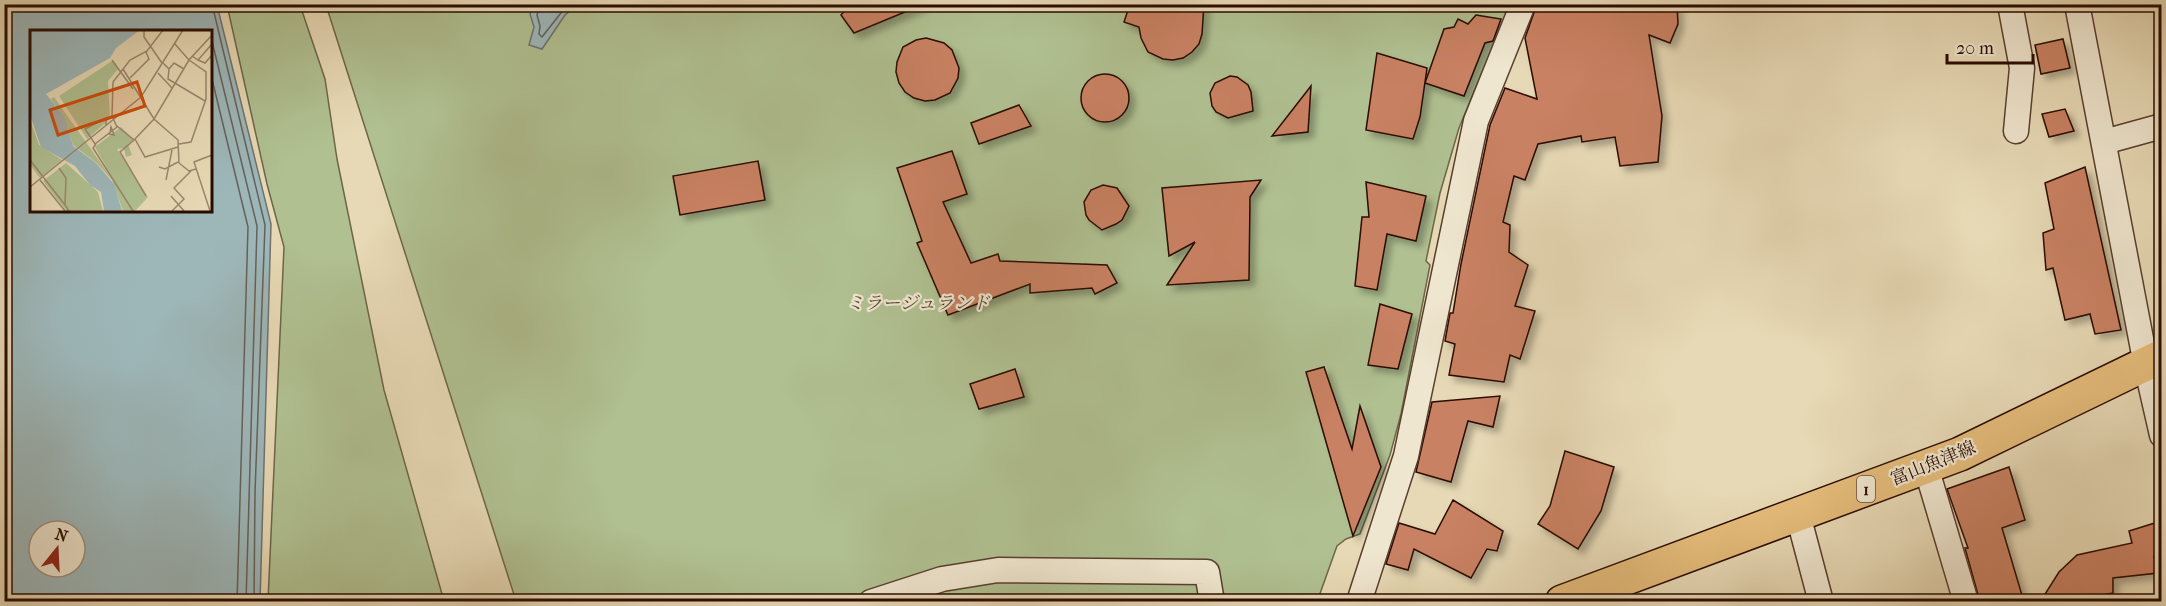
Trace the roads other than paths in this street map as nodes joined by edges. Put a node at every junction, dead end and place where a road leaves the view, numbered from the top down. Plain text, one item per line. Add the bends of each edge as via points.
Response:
1 (1523, 4) edge
2 (2010, 4) edge
3 (2077, 4) edge
4 (2162, 126) edge
5 (2016, 130) dead end
6 (2104, 142) junction
7 (2154, 360) edge
8 (2162, 435) edge
9 (1926, 467) junction
10 (1798, 515) junction
11 (871, 602) edge
12 (1212, 602) edge
13 (1359, 602) edge
14 (1562, 602) edge
15 (1821, 602) edge
16 (1966, 602) edge

1 - 13 street via 1476,121 1406,456
2 - 5 street via 2022,68
3 - 6 street
4 - 6 street
6 - 7 street
7 - 8 street
7 - 9 main road, 富山魚津線 / 1
9 - 10 main road, 富山魚津線 / 1
9 - 16 street
10 - 14 main road, 富山魚津線 / 1
10 - 15 street
11 - 12 street via 942,579 998,570 1207,572

